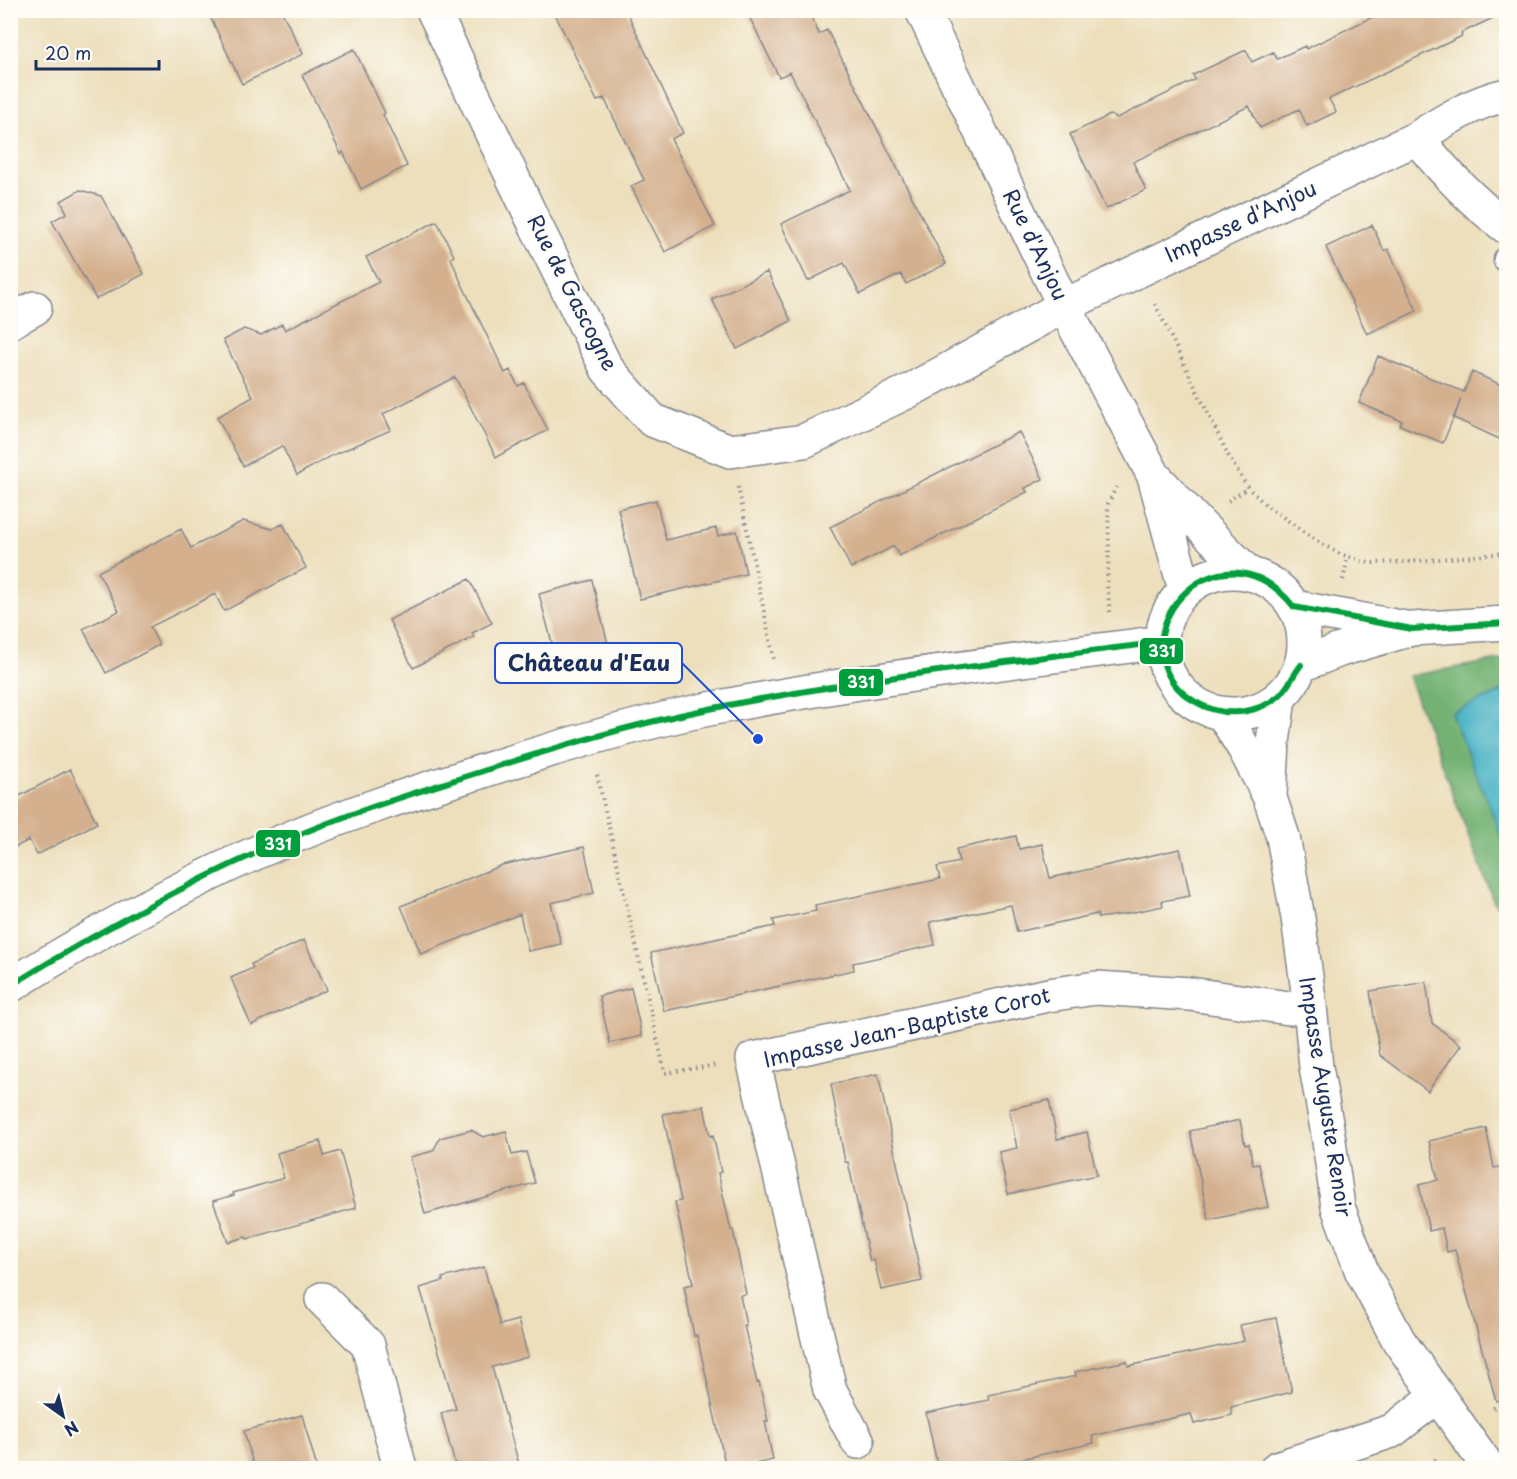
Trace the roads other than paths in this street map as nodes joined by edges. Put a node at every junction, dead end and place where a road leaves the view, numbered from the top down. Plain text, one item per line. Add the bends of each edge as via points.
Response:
1 (433, 10) edge
2 (922, 10) edge
3 (1506, 95) edge
4 (1417, 138) junction
5 (1506, 227) edge
6 (1064, 306) junction
7 (1149, 465) junction
8 (1249, 574) junction
9 (1185, 590) junction
10 (1294, 607) junction
11 (1506, 623) edge
12 (1412, 629) junction
13 (1162, 642) junction
14 (1301, 665) junction
15 (1279, 698) junction
16 (1223, 714) junction
17 (1270, 798) junction
18 (10, 986) edge
19 (1310, 1006) junction
20 (322, 1299) dead end
21 (1437, 1396) junction
22 (858, 1442) dead end
23 (400, 1468) edge
24 (1277, 1468) edge
25 (1489, 1468) edge

1 - 6 street, Rue de Gascogne via 608,369 652,420 730,451 804,441 911,390
2 - 6 street, Rue d'Anjou
3 - 4 street, Impasse d'Anjou via 1447,118
4 - 5 street via 1454,182
4 - 6 street, Impasse d'Anjou
6 - 7 street, Rue d'Anjou
7 - 8 street, Rue d'Anjou via 1197,522
7 - 9 street, Rue d'Anjou
8 - 9 street via 1214,575
8 - 10 street via 1280,590
9 - 13 street via 1170,612
10 - 12 street
10 - 14 street via 1304,639
11 - 12 street
12 - 14 street
13 - 16 street via 1167,669 1179,690 1197,704
13 - 18 street via 793,694 589,738 362,810 290,838 143,907
14 - 15 street via 1294,681
15 - 16 street via 1247,713
15 - 17 street, Impasse Auguste Renoir
16 - 17 street, Impasse Auguste Renoir
17 - 19 street, Impasse Auguste Renoir via 1283,837
19 - 21 street, Impasse Auguste Renoir via 1338,1207 1362,1272 1399,1341
19 - 22 street, Impasse Jean-Baptiste Corot via 1289,1008 1190,994 1096,988 753,1059 830,1390
20 - 23 street via 368,1345
21 - 24 street via 1392,1431
21 - 25 street, Impasse Auguste Renoir

